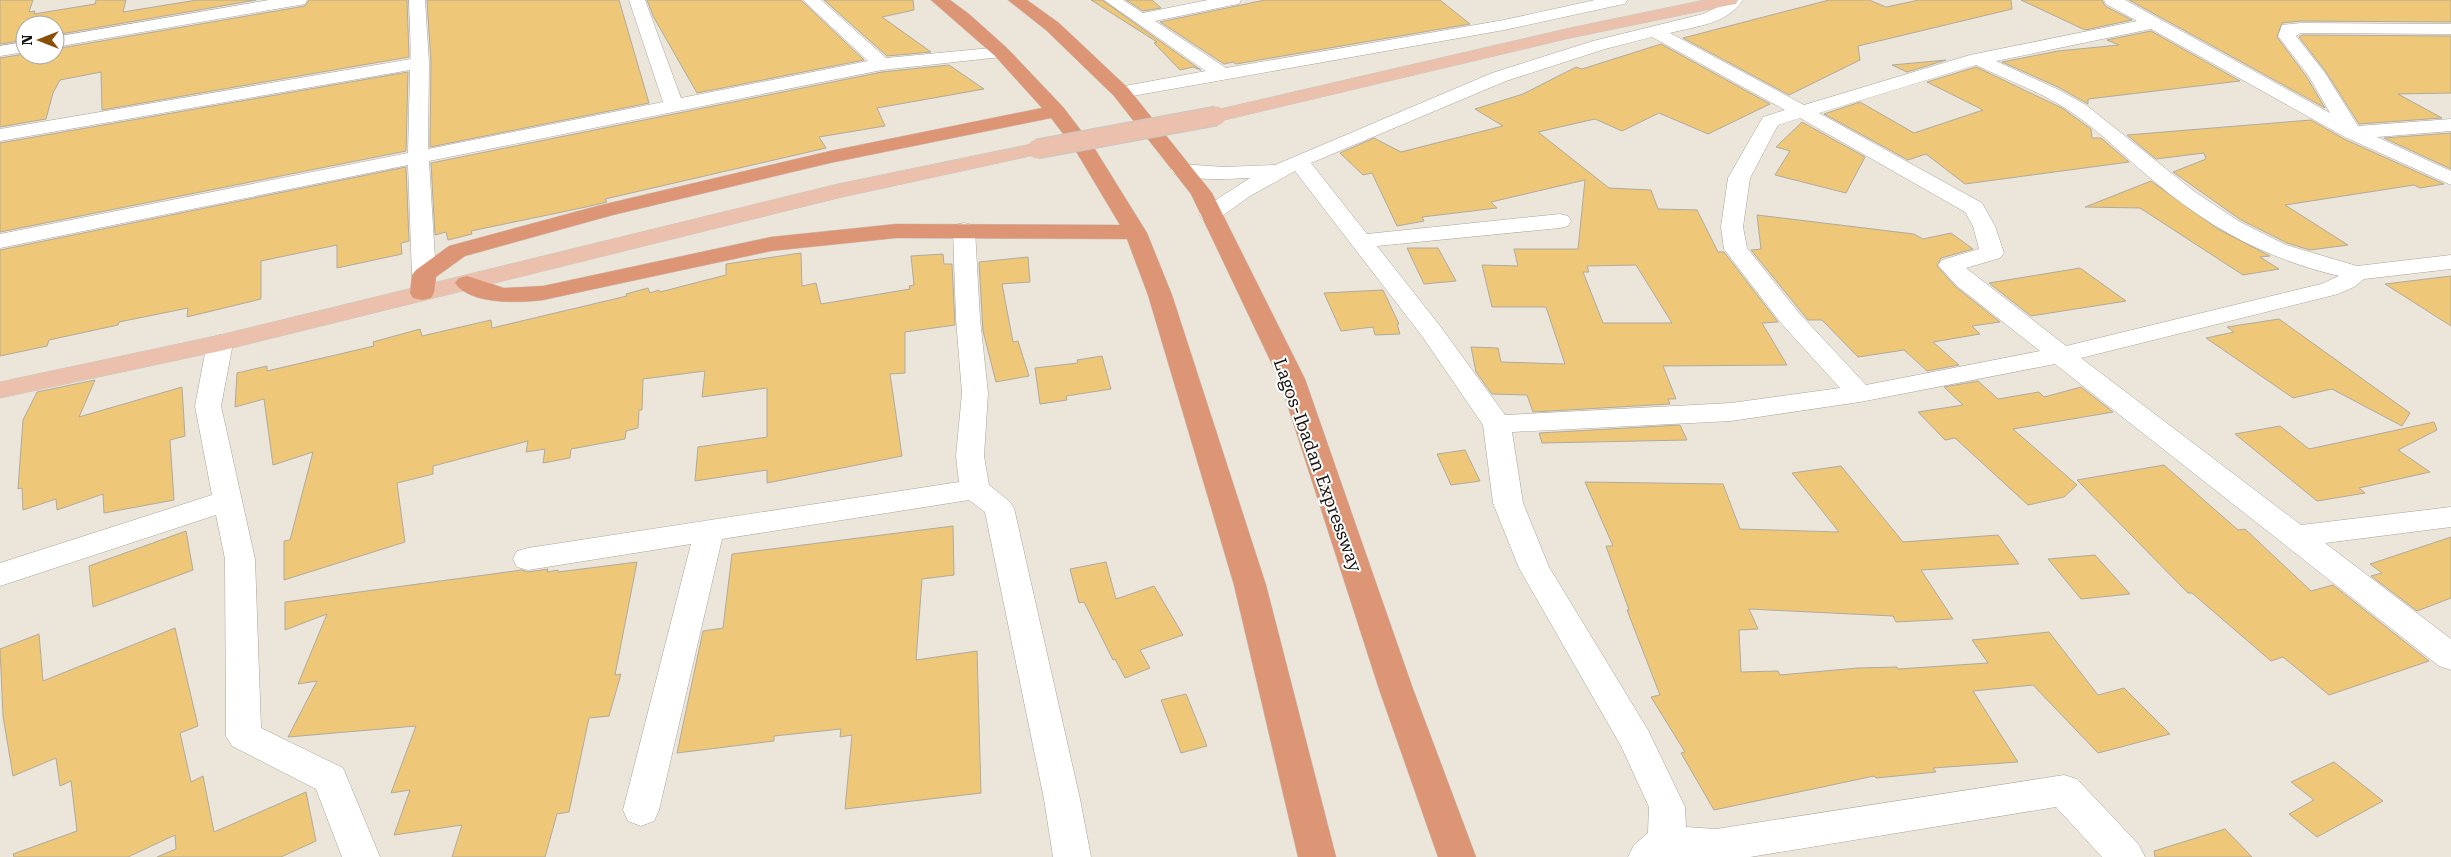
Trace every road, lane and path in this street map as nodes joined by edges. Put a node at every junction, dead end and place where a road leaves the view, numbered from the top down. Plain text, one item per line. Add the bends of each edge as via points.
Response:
1 (299, 0) edge
2 (416, 0) edge
3 (637, 0) edge
4 (811, 0) edge
5 (939, 0) edge
6 (1016, 0) edge
7 (1112, 0) edge
8 (1232, 0) edge
9 (1619, 0) edge
10 (1730, 0) edge
11 (1735, 0) edge
12 (2112, 0) edge
13 (1706, 2) edge
14 (1140, 19) junction
15 (2155, 23) junction
16 (2451, 29) edge
17 (1654, 31) junction
18 (65, 40) edge
19 (15, 49) edge
20 (0, 51) edge
21 (1001, 52) junction
22 (1977, 59) junction
23 (420, 63) junction
24 (882, 64) junction
25 (1224, 75) junction
26 (1121, 92) junction
27 (674, 105) junction
28 (1056, 110) junction
29 (1800, 110) junction
30 (2451, 125) edge
31 (2352, 133) junction
32 (0, 135) edge
33 (418, 157) junction
34 (1298, 161) junction
35 (1181, 170) junction
36 (1277, 171) junction
37 (2451, 179) edge
38 (1210, 214) junction
39 (1560, 221) dead end
40 (964, 230) junction
41 (1136, 232) junction
42 (0, 241) edge
43 (1362, 241) junction
44 (2451, 262) edge
45 (2356, 273) junction
46 (467, 282) junction
47 (423, 284) junction
48 (220, 343) junction
49 (2061, 355) junction
50 (0, 390) edge
51 (1860, 394) junction
52 (1497, 424) junction
53 (975, 489) junction
54 (227, 501) junction
55 (2451, 517) edge
56 (710, 532) junction
57 (2297, 536) junction
58 (528, 559) dead end
59 (0, 575) edge
60 (2451, 657) edge
61 (641, 810) dead end
62 (1657, 849) edge
63 (361, 857) edge
64 (1072, 857) edge
65 (1317, 857) edge
66 (1457, 857) edge
67 (2126, 857) edge

1 - 18 street
2 - 23 street
3 - 27 street
4 - 24 street
5 - 21 highway
6 - 26 highway, Lagos-Ibadan Expressway via 1054,27
7 - 14 street
8 - 14 street
9 - 25 street via 1504,25
10 - 13 main road
11 - 17 street via 1726,10 1709,18
12 - 15 street
13 - 46 main road, bridge via 1216,116 838,191
14 - 25 street
15 - 22 street
15 - 31 street
16 - 31 street via 2288,29 2287,36 2316,73
17 - 29 street
17 - 34 street via 1499,77
19 - 20 street
21 - 24 street
21 - 28 highway
22 - 29 street
22 - 45 street via 2092,118 2166,180 2233,227 2300,259
23 - 32 street
23 - 33 street
24 - 27 street
25 - 26 street
26 - 35 highway, Lagos-Ibadan Expressway
27 - 33 street
28 - 41 highway via 1083,146
28 - 47 highway via 770,169 560,222 457,251 442,260
29 - 49 street via 1974,208 1984,226 1992,253 1950,265 1965,281
29 - 51 street via 1770,121 1739,178 1732,227 1736,249 1790,318
30 - 31 street
31 - 37 street
33 - 42 street
33 - 47 street
34 - 36 street
34 - 43 street
35 - 36 street via 1224,173
35 - 38 highway, Lagos-Ibadan Expressway via 1200,193
36 - 38 street
38 - 66 highway, Lagos-Ibadan Expressway via 1292,379 1396,689
39 - 43 street
40 - 41 highway
40 - 46 highway via 896,230 771,244 519,296 490,295
40 - 53 street via 975,393 970,456
41 - 65 highway via 1160,295 1250,585
43 - 52 street via 1432,331
44 - 45 street
45 - 49 street via 2346,282 2329,289
46 - 47 main road
47 - 48 main road
48 - 50 main road
48 - 54 street via 208,406
49 - 51 street
49 - 57 street
51 - 52 street via 1731,412
52 - 62 street via 1508,503 1534,568 1636,740 1667,807
53 - 56 street via 860,505
53 - 64 street via 999,508
54 - 59 street
54 - 63 street via 240,559 244,736 330,779
55 - 57 street
56 - 58 street
56 - 61 street
57 - 60 street
62 - 67 street via 1716,846 2064,790

